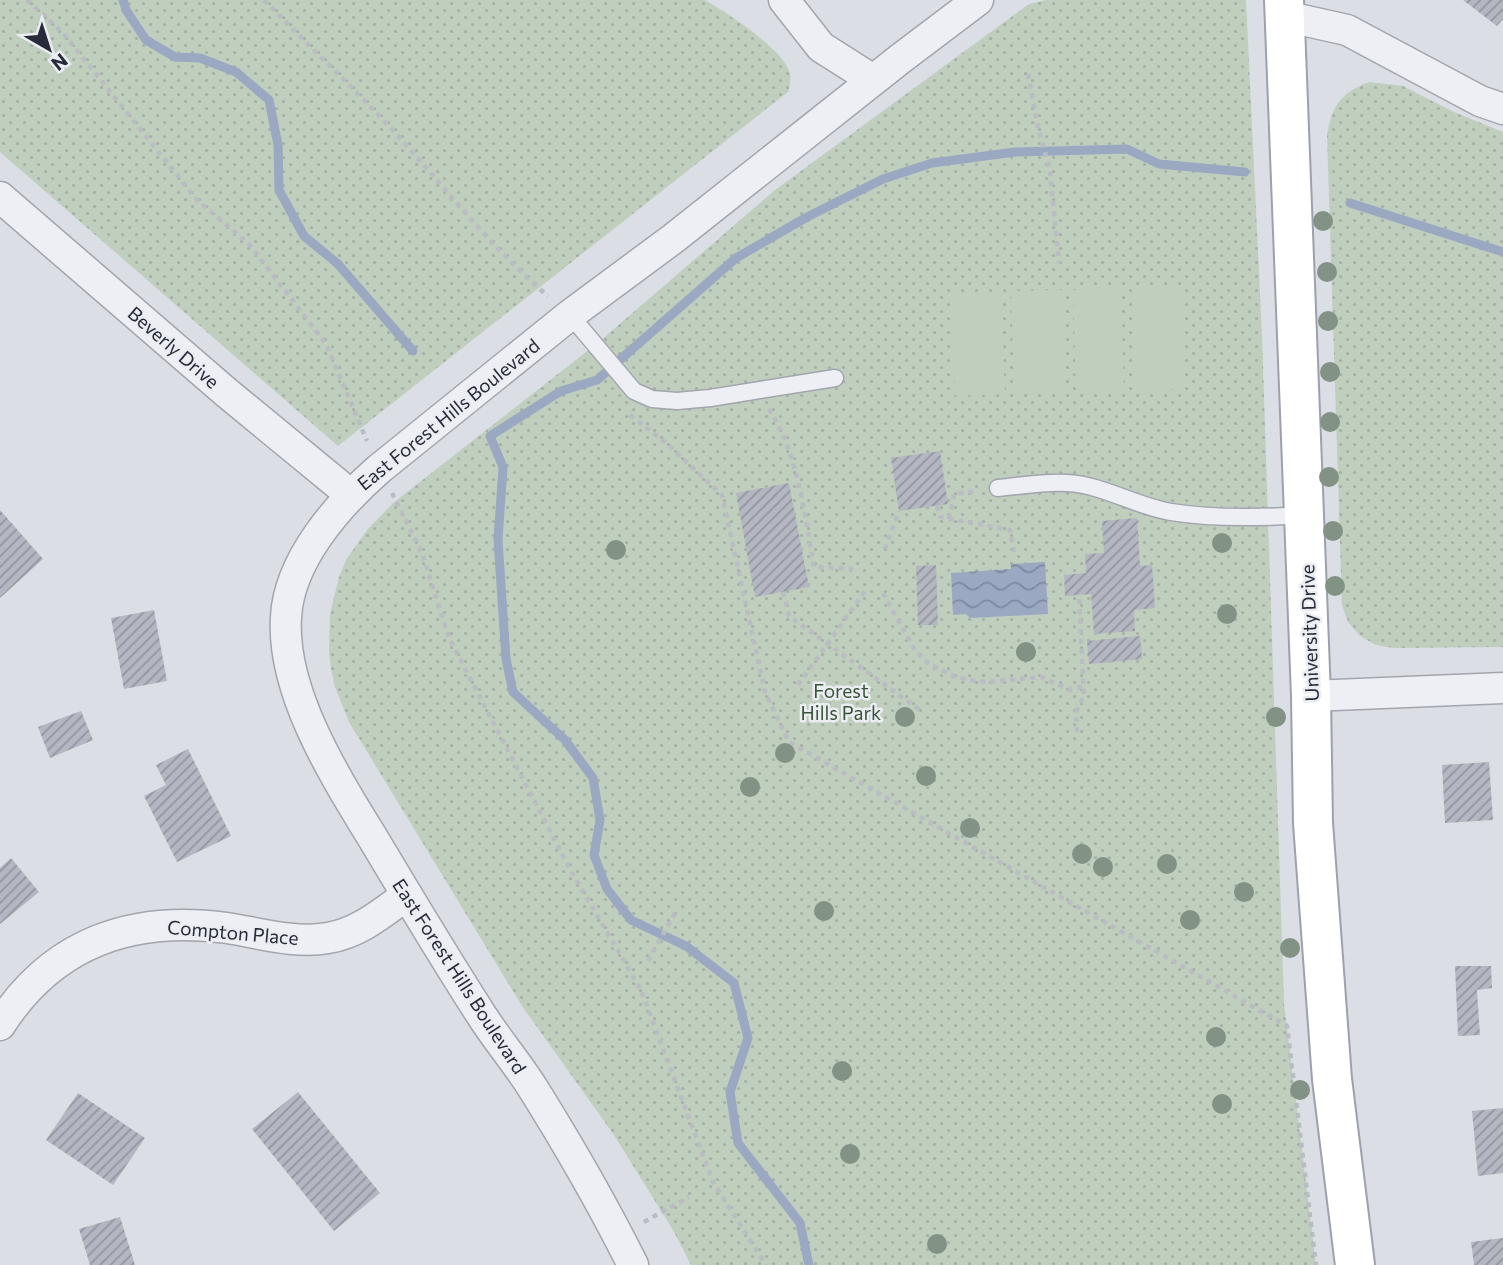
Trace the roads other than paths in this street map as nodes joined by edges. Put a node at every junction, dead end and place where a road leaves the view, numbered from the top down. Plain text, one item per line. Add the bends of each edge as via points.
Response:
1 (784, 0) edge
2 (978, 0) edge
3 (1284, 8) edge
4 (873, 80) junction
5 (1503, 108) edge
6 (0, 197) edge
7 (570, 315) junction
8 (835, 378) dead end
9 (998, 488) road end
10 (351, 495) junction
11 (1304, 515) junction
12 (1503, 688) edge
13 (1311, 696) junction
14 (407, 895) junction
15 (0, 1025) edge
16 (633, 1265) edge
17 (1355, 1265) edge

1 - 4 street via 821,47
2 - 4 street, East Forest Hills Boulevard
3 - 5 street via 1347,30 1480,101
3 - 11 main road, University Drive
4 - 7 street, East Forest Hills Boulevard
6 - 10 street, Beverly Drive
7 - 8 lane via 634,391 652,399 677,401
7 - 10 street, East Forest Hills Boulevard
9 - 11 lane via 1068,483 1168,512 1215,517
10 - 14 street, East Forest Hills Boulevard via 298,566 290,591 286,637 294,682 318,740
11 - 13 main road, University Drive
12 - 13 street
13 - 17 main road, University Drive via 1322,961
14 - 15 street, Compton Place via 354,930 328,938 166,924 112,933 44,975 27,989
14 - 16 street, East Forest Hills Boulevard via 533,1088

